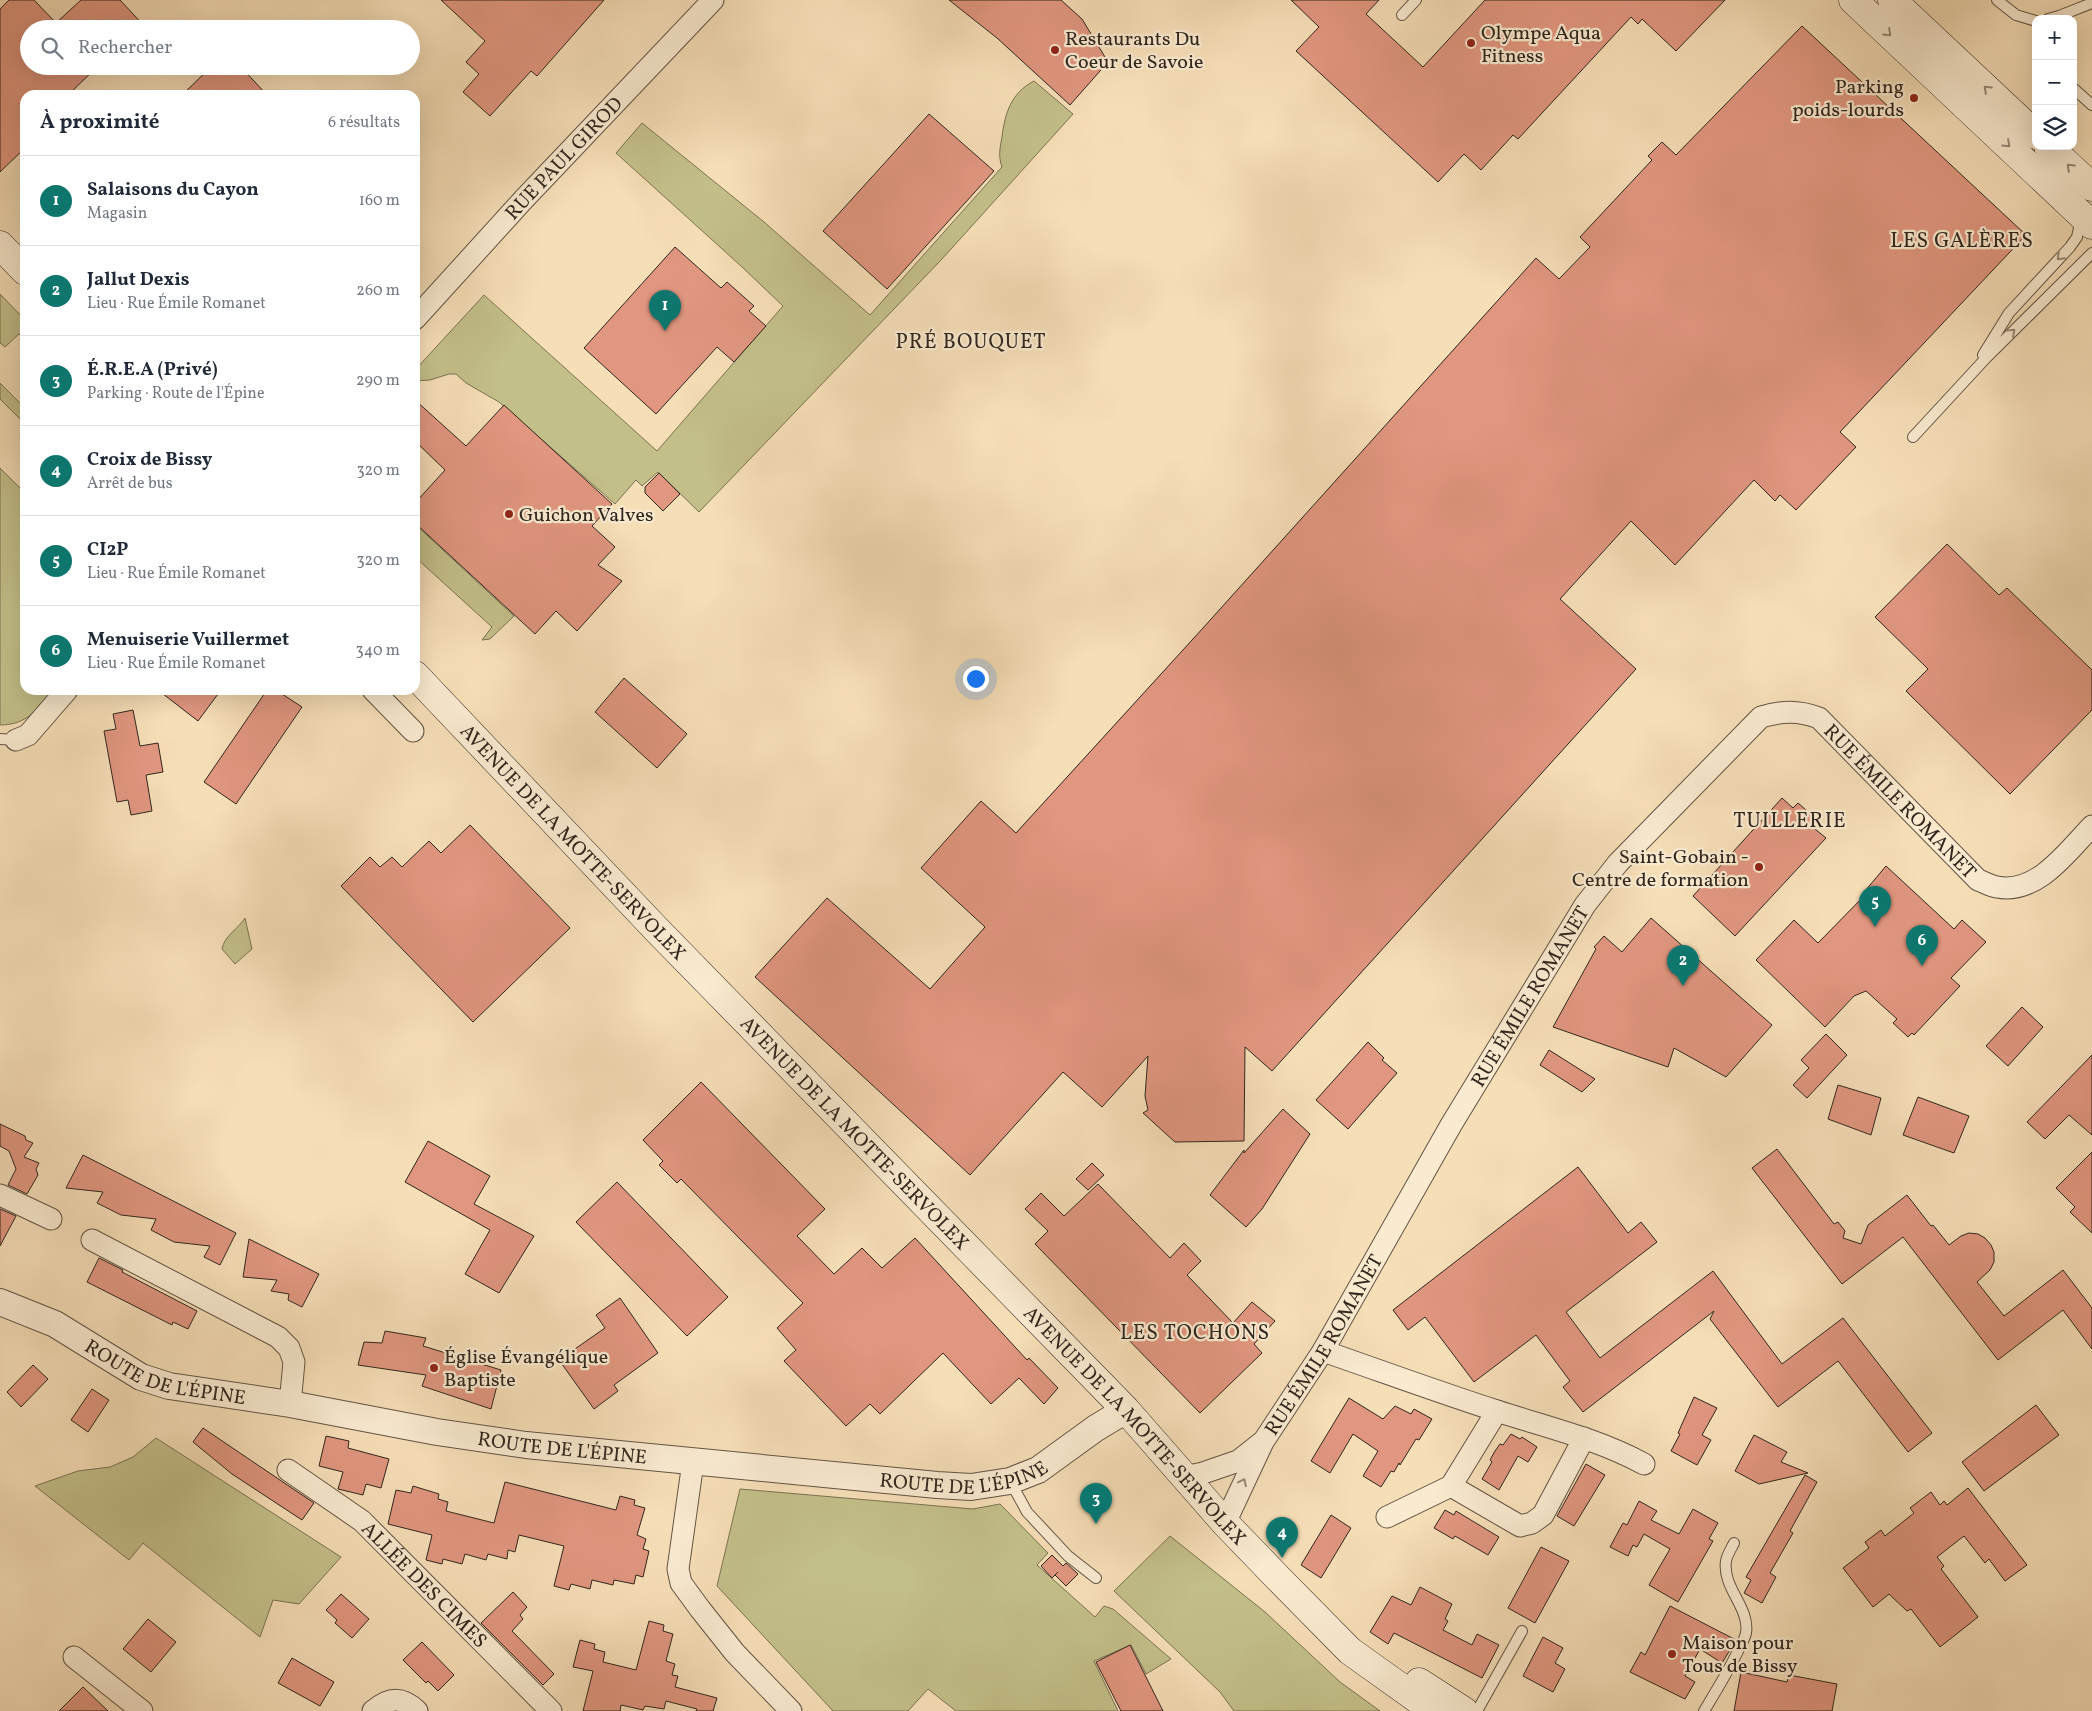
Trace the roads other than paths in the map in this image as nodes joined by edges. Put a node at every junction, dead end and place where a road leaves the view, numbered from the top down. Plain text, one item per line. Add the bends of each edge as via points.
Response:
1 (713, 0) edge
2 (1416, 0) edge
3 (1853, 0) edge
4 (1892, 0) edge
5 (1997, 0) edge
6 (2092, 2) edge
7 (1402, 15) dead end
8 (2061, 15) edge
9 (2032, 21) edge
10 (2077, 92) edge
11 (2092, 105) edge
12 (2032, 131) edge
13 (2052, 150) edge
14 (2092, 187) edge
15 (2087, 220) edge
16 (0, 245) edge
17 (2092, 253) edge
18 (20, 265) edge
19 (420, 313) edge
20 (1967, 380) junction
21 (1913, 437) dead end
22 (420, 680) edge
23 (62, 695) edge
24 (378, 695) edge
25 (413, 731) dead end
26 (8, 740) edge
27 (2092, 826) edge
28 (0, 1195) edge
29 (51, 1219) dead end
30 (92, 1240) dead end
31 (0, 1302) edge
32 (1323, 1351) junction
33 (290, 1404) junction
34 (1126, 1410) junction
35 (1497, 1411) junction
36 (1584, 1438) junction
37 (1263, 1442) junction
38 (693, 1462) junction
39 (1644, 1464) dead end
40 (288, 1470) dead end
41 (1184, 1477) junction
42 (1010, 1481) junction
43 (1451, 1486) junction
44 (1387, 1517) dead end
45 (1225, 1522) junction
46 (1734, 1543) dead end
47 (1096, 1578) dead end
48 (1294, 1592) junction
49 (1522, 1632) dead end
50 (74, 1657) dead end
51 (142, 1711) edge
52 (373, 1711) edge
53 (417, 1711) edge
54 (551, 1711) edge
55 (791, 1711) edge
56 (1434, 1711) edge
57 (1464, 1711) edge
58 (1477, 1711) edge
59 (1704, 1711) edge

1 - 19 street, RUE PAUL GIROD
2 - 7 lane
3 -> 15 main road
12 -> 4 main road
5 - 9 lane via 2016,16
6 - 8 lane
10 - 11 lane
14 -> 13 main road
15 -> 20 lane via 2070,247 2009,313
16 - 18 main road
20 -> 17 lane
20 - 21 lane
22 - 34 main road, AVENUE DE LA MOTTE-SERVOLEX via 657,930
23 - 26 street via 28,735
24 - 25 street
27 - 32 street, RUE ÉMILE ROMANET via 2055,865 2039,876 2021,886 1997,887 1978,880 1819,718 1793,711 1760,717 1618,863 1585,905 1451,1125
28 - 29 street
30 - 33 street via 278,1336 289,1348 294,1362
31 - 33 street, ROUTE DE L'ÉPINE via 54,1324 141,1377 169,1386
32 - 35 street
32 - 37 street, RUE ÉMILE ROMANET
33 - 38 street, ROUTE DE L'ÉPINE via 436,1432 526,1445
34 - 41 main road, AVENUE DE LA MOTTE-SERVOLEX
34 - 42 street, ROUTE DE L'ÉPINE via 1038,1470
35 - 36 street
35 - 43 street
36 - 39 street via 1625,1453
36 - 43 street via 1543,1515 1532,1522 1520,1526
37 - 41 street, RUE ÉMILE ROMANET via 1238,1461
45 -> 37 street, RUE ÉMILE ROMANET
38 - 42 street, ROUTE DE L'ÉPINE via 937,1485 971,1487
38 - 55 street via 678,1569 681,1583 735,1653
40 - 54 street, ALLÉE DES CIMES via 362,1521
41 - 45 main road, AVENUE DE LA MOTTE-SERVOLEX
42 - 47 lane via 1027,1512 1068,1556
43 - 44 street
45 - 48 main road, AVENUE DE LA MOTTE-SERVOLEX
46 - 59 lane via 1726,1559 1726,1575 1742,1608 1746,1634
48 - 56 main road, AVENUE DE LA MOTTE-SERVOLEX via 1350,1651
48 - 57 main road, AVENUE DE LA MOTTE-SERVOLEX via 1380,1656
49 - 58 lane
50 - 51 street
52 - 53 street via 394,1699 408,1702

